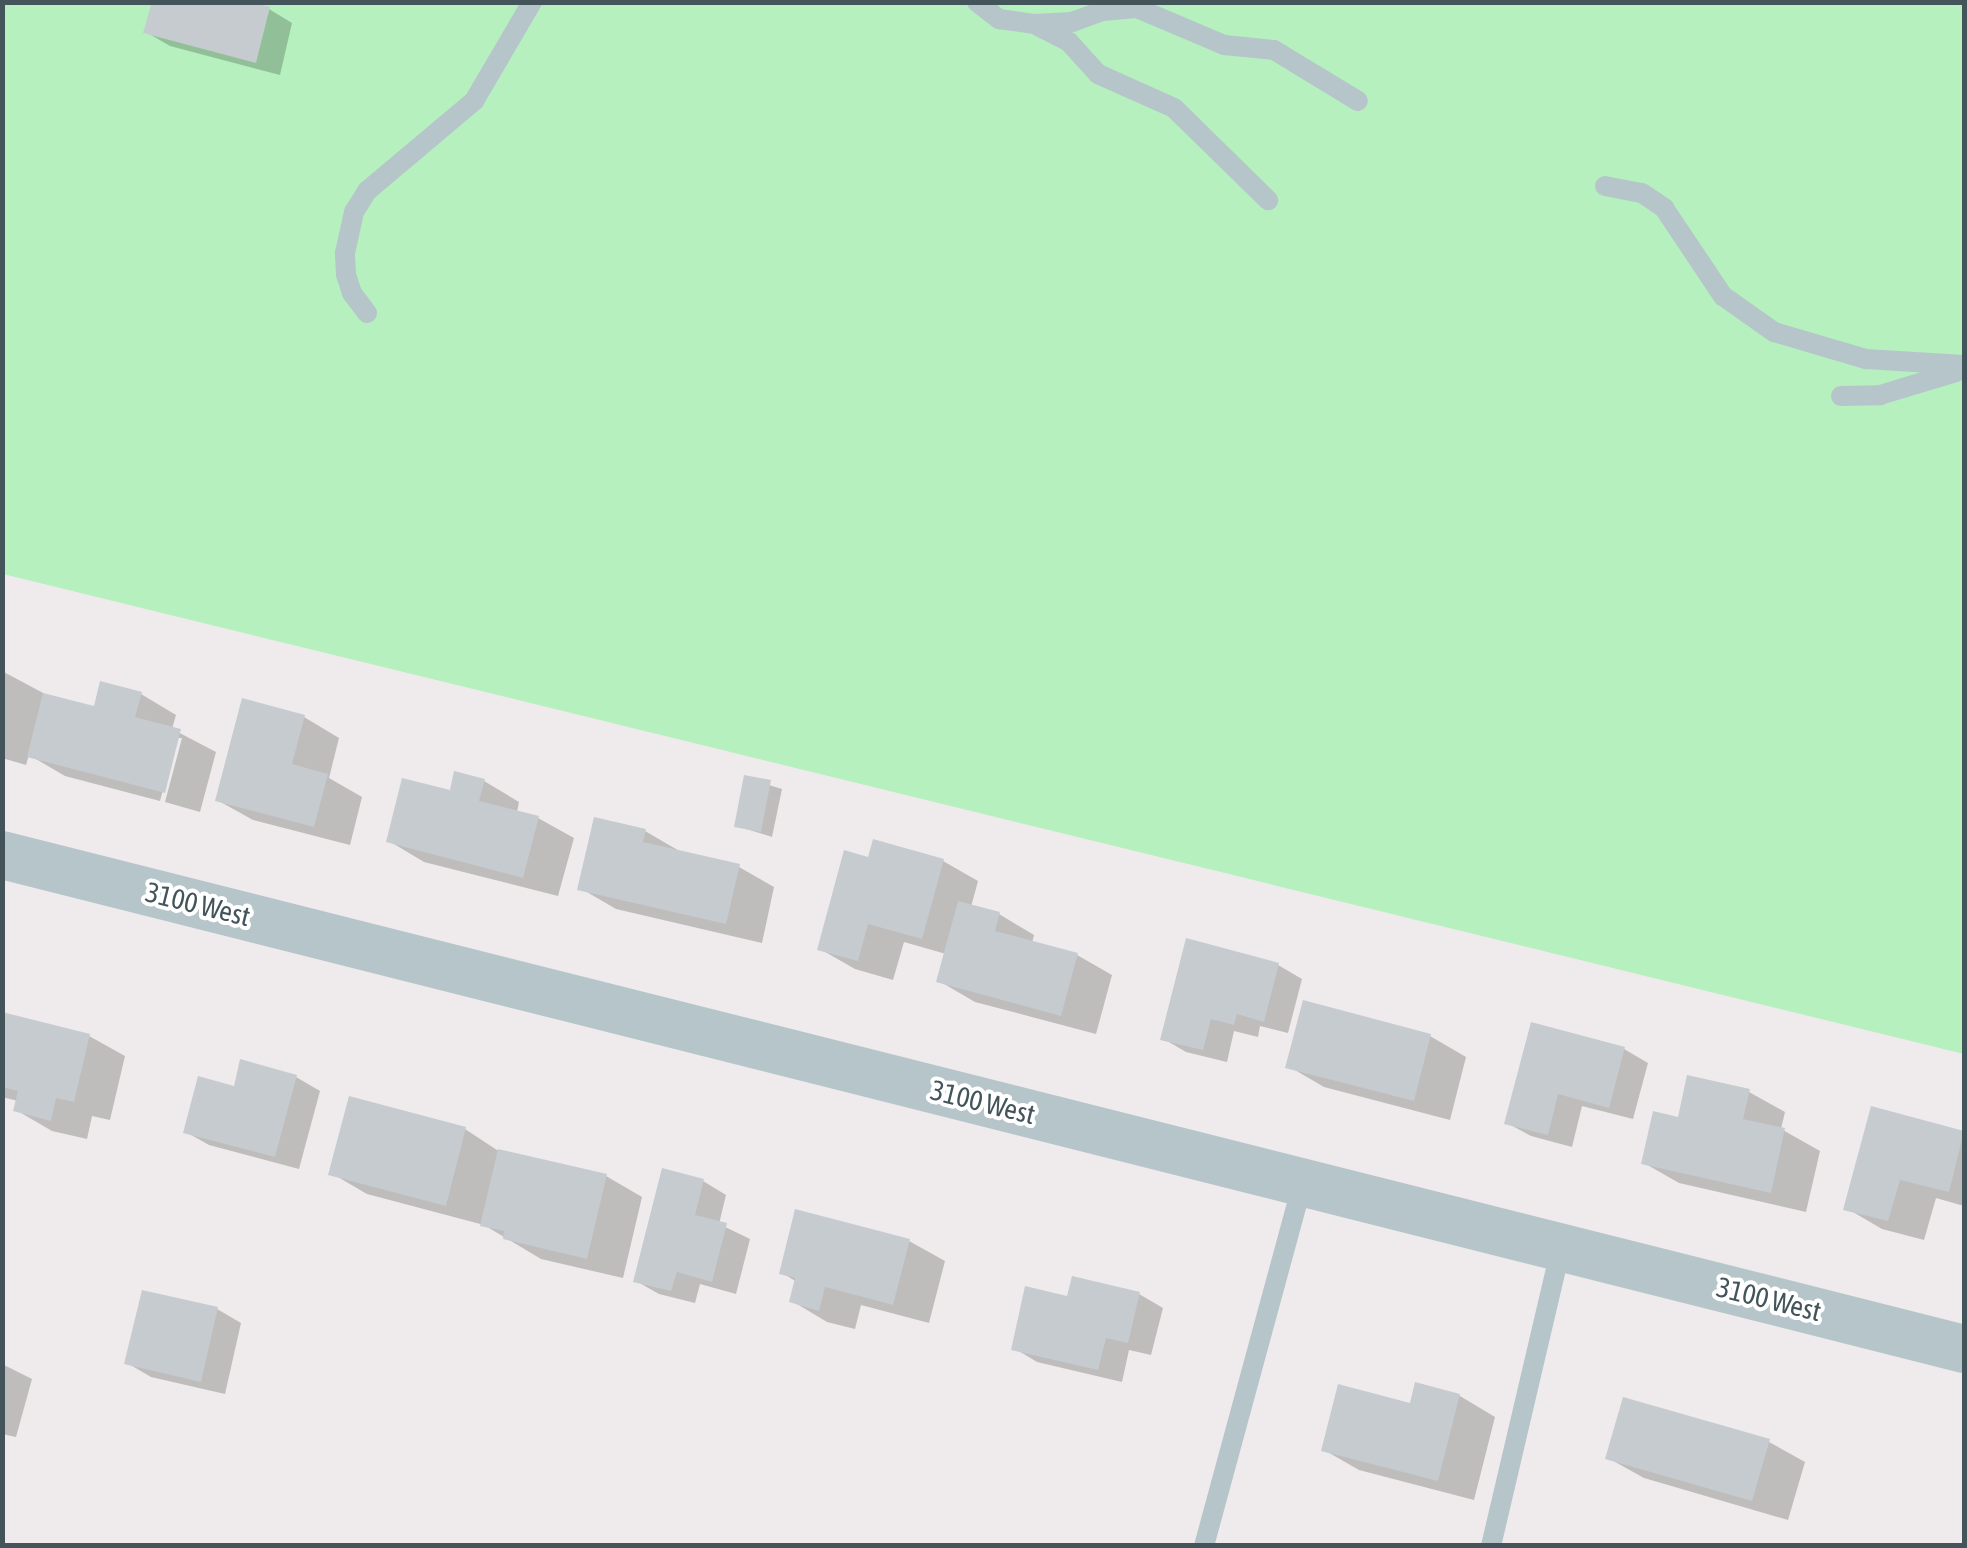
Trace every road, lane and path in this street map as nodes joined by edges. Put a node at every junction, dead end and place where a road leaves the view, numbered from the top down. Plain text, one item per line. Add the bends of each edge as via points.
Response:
1 (532, 2) edge
2 (977, 2) edge
3 (1070, 32) junction
4 (1358, 101) dead end
5 (1605, 186) dead end
6 (1268, 200) dead end
7 (367, 313) dead end
8 (1884, 361) junction
9 (1964, 367) edge
10 (1885, 393) junction
11 (1841, 396) dead end
12 (2, 855) edge
13 (1303, 1182) junction
14 (1561, 1247) junction
15 (1964, 1349) edge
16 (1204, 1546) edge
17 (1491, 1546) edge

1 - 7 lane via 474,101 367,191 354,212 346,274
2 - 3 lane via 999,18
3 - 4 lane via 1102,11 1137,8 1224,45 1274,50
3 - 6 lane via 1098,74 1174,108
5 - 8 lane via 1642,192 1664,208 1710,280 1757,322 1801,342
8 - 9 lane
8 - 10 lane via 1898,377
9 - 10 lane
10 - 11 lane
12 - 13 street, 3100 West
13 - 14 street, 3100 West
13 - 16 lane
14 - 15 street, 3100 West
14 - 17 lane

